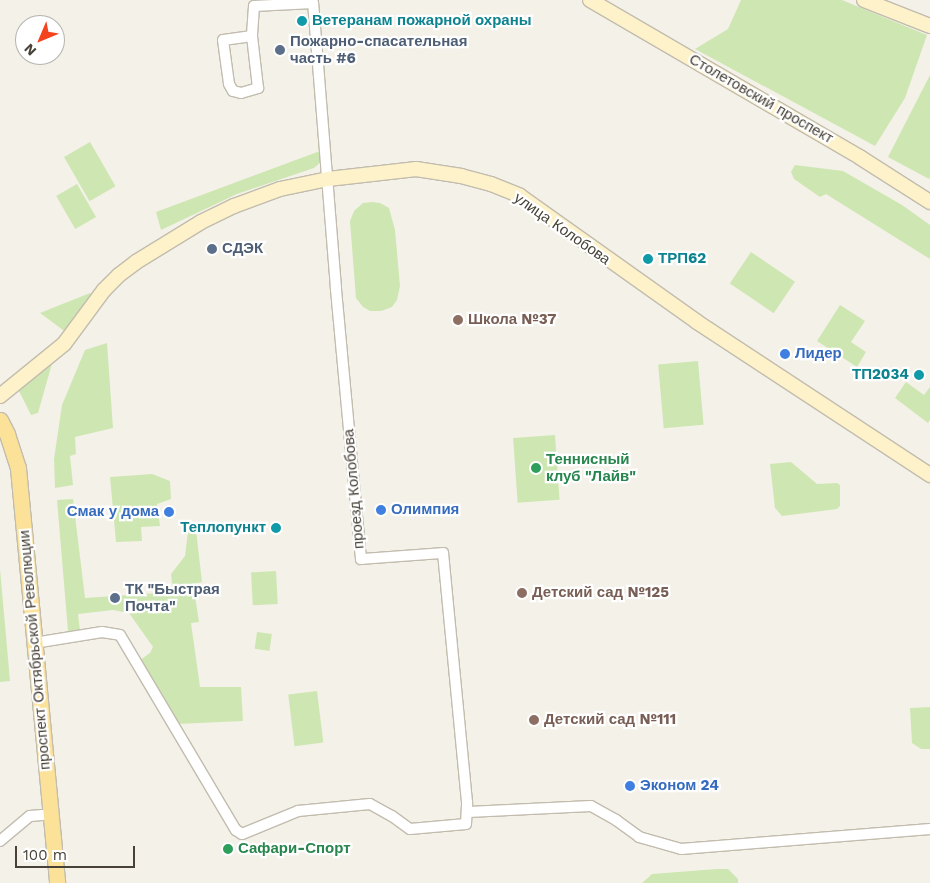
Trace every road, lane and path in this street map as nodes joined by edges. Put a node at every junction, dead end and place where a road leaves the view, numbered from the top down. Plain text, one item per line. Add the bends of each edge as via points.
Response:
1 (590, 0) edge
2 (864, 0) edge
3 (930, 26) edge
4 (252, 36) junction
5 (328, 179) junction
6 (930, 202) edge
7 (0, 396) edge
8 (0, 420) edge
9 (930, 476) edge
10 (34, 643) junction
11 (467, 807) junction
12 (51, 814) junction
13 (930, 829) edge
14 (0, 841) edge
15 (57, 883) edge

1 - 6 street, Столетовский проспект via 861,158
2 - 3 street
4 - 4 street via 258,88 241,94 233,91 229,84 223,40
4 - 5 street via 254,6 313,3
5 - 7 street, улица Колобова via 280,189 234,206 136,262 104,290 64,344
5 - 9 street, улица Колобова via 416,170 484,182 520,196 697,322
5 - 11 street, проезд Колобова via 361,559 443,553
8 - 10 main road, проспект Октябрьской Революции via 8,434 18,468
10 - 11 street, проспект Октябрьской Революции via 102,632 120,635 236,830 242,834 298,811 370,804 410,829 466,824
10 - 12 main road, проспект Октябрьской Революции
11 - 13 street via 591,806 639,837 681,849
12 - 14 street via 30,816
12 - 15 main road, проспект Октябрьской Революции

